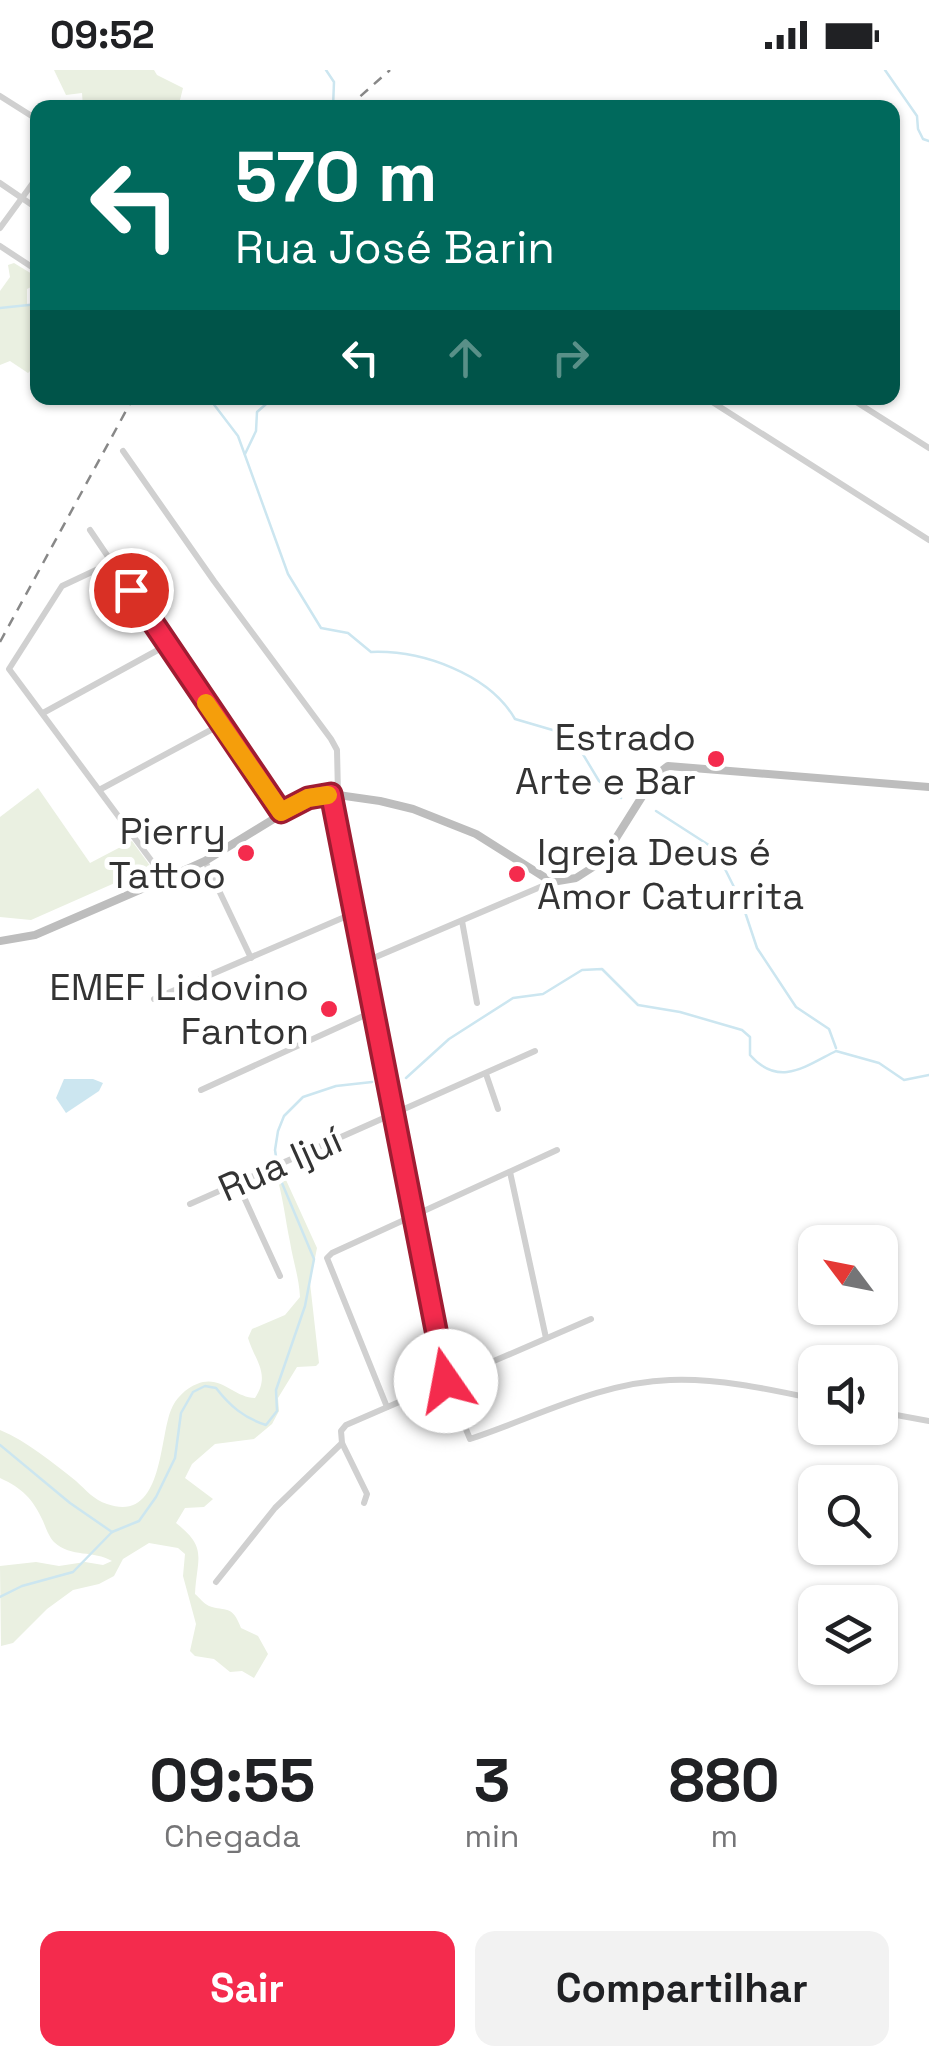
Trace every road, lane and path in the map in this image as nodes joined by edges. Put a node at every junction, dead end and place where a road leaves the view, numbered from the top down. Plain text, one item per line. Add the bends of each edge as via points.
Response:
1 (0, 96) edge
2 (30, 115) edge
3 (0, 183) edge
4 (30, 186) edge
5 (21, 198) junction
6 (30, 204) edge
7 (0, 228) edge
8 (0, 246) edge
9 (30, 266) edge
10 (717, 405) edge
11 (861, 405) edge
12 (929, 448) edge
13 (124, 451) dead end
14 (90, 530) dead end
15 (929, 540) edge
16 (113, 562) junction
17 (167, 645) junction
18 (43, 713) junction
19 (220, 724) junction
20 (929, 786) edge
21 (101, 790) junction
22 (335, 794) junction
23 (281, 812) junction
24 (205, 861) junction
25 (166, 879) junction
26 (552, 882) junction
27 (354, 914) junction
28 (462, 920) junction
29 (2, 943) edge
30 (251, 958) junction
31 (364, 962) junction
32 (154, 999) dead end
33 (477, 1003) dead end
34 (372, 1012) junction
35 (535, 1051) dead end
36 (486, 1074) junction
37 (201, 1090) dead end
38 (498, 1109) dead end
39 (392, 1115) junction
40 (557, 1150) dead end
41 (510, 1172) junction
42 (236, 1182) junction
43 (190, 1204) dead end
44 (412, 1216) junction
45 (280, 1276) dead end
46 (591, 1319) dead end
47 (546, 1338) junction
48 (446, 1381) junction
49 (798, 1395) edge
50 (388, 1407) junction
51 (898, 1416) edge
52 (929, 1422) edge
53 (342, 1442) junction
54 (364, 1503) dead end
55 (216, 1582) dead end

1 - 2 street
3 - 5 street
4 - 5 street
5 - 6 street
5 - 7 street
8 - 9 street
10 - 15 street
11 - 12 street
13 - 22 street via 331,739 337,750
14 - 16 street
16 - 17 street
16 - 18 street via 62,586 9,669
17 - 18 street
17 - 19 street
18 - 21 street
19 - 21 street
19 - 23 street
20 - 26 main road via 668,766 600,862 576,878
21 - 25 street
22 - 23 main road
22 - 26 main road via 413,810 476,834
22 - 27 street
23 - 24 main road
24 - 25 main road
24 - 30 street
25 - 29 main road
26 - 28 street
27 - 30 street
27 - 31 street
28 - 31 street
28 - 33 street
30 - 32 street
31 - 34 street
34 - 37 street
34 - 39 street
35 - 36 street, Rua Ijuí
36 - 38 street
36 - 39 street, Rua Ijuí
39 - 42 street, Rua Ijuí
39 - 44 street
40 - 41 street
41 - 44 street
41 - 47 street
42 - 43 street, Rua Ijuí
42 - 45 street
44 - 48 street
44 - 50 street via 328,1258
46 - 47 street
47 - 48 street
48 - 49 street via 470,1440 577,1400 667,1380
48 - 50 street
50 - 53 street via 346,1425
51 - 52 street
53 - 54 street via 367,1494
53 - 55 street via 274,1508

